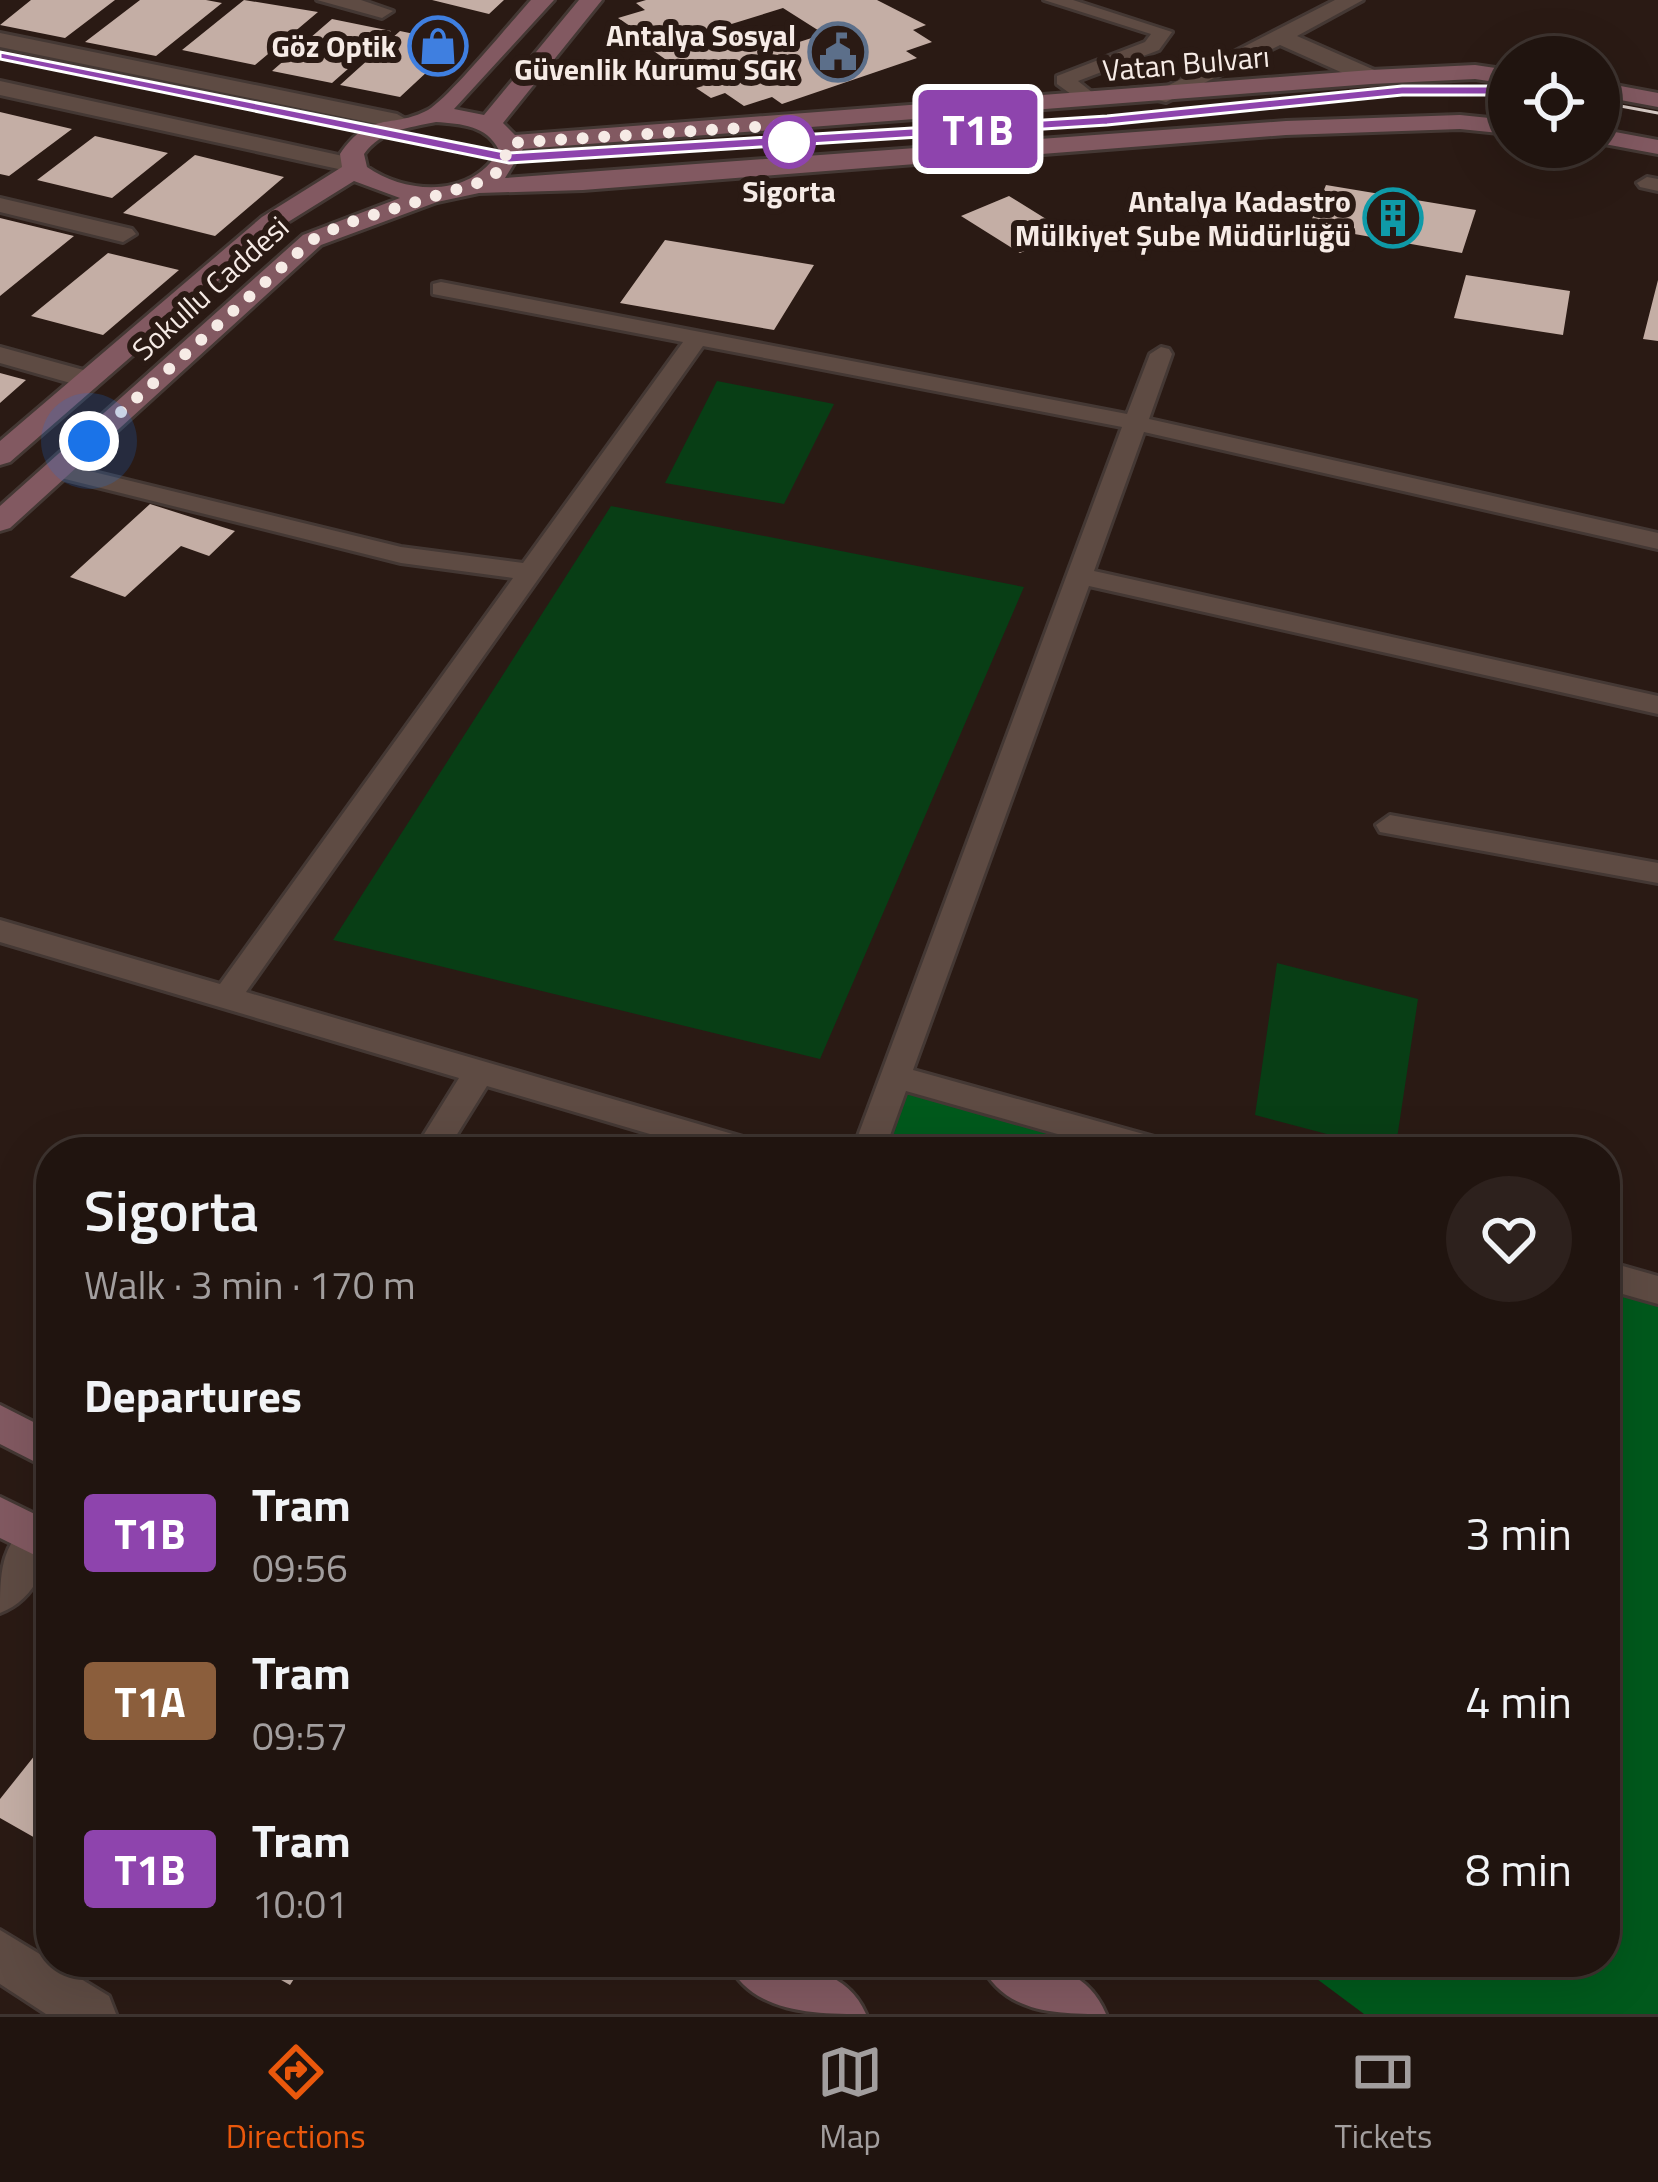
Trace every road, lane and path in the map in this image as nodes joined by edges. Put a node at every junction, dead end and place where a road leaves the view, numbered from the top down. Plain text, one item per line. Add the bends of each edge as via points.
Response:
1 (328, 0) edge
2 (543, 0) edge
3 (591, 0) edge
4 (1053, 0) edge
5 (1352, 0) edge
6 (382, 11) dead end
7 (1276, 35) junction
8 (0, 40) edge
9 (1488, 74) edge
10 (1371, 77) junction
11 (0, 88) edge
12 (1620, 93) edge
13 (1157, 97) junction
14 (1658, 100) edge
15 (1093, 101) junction
16 (436, 115) junction
17 (397, 121) junction
18 (489, 124) junction
19 (1488, 125) edge
20 (1620, 140) edge
21 (509, 143) junction
22 (1658, 147) edge
23 (353, 168) junction
24 (474, 186) junction
25 (436, 194) junction
26 (0, 206) edge
27 (123, 234) dead end
28 (442, 289) dead end
29 (697, 338) junction
30 (0, 355) edge
31 (1161, 355) dead end
32 (88, 380) junction
33 (1136, 423) junction
34 (0, 456) edge
35 (57, 470) junction
36 (0, 521) edge
37 (1658, 541) edge
38 (530, 572) junction
39 (1080, 576) junction
40 (1658, 705) edge
41 (1390, 825) dead end
42 (1658, 873) edge
43 (0, 931) edge
44 (226, 997) junction
45 (479, 1072) junction
46 (896, 1077) junction
47 (438, 1137) edge
48 (702, 1137) edge
49 (874, 1137) edge
50 (1111, 1137) edge
51 (1620, 1279) edge
52 (1658, 1290) edge
53 (0, 1424) edge
54 (36, 1444) edge
55 (0, 1516) edge
56 (36, 1536) edge
57 (36, 1552) edge
58 (0, 1593) edge
59 (0, 1955) edge
60 (778, 1977) edge
61 (1027, 1977) edge
62 (91, 2014) edge
63 (841, 2014) edge
64 (1081, 2014) edge

1 - 6 street
2 - 16 main road
3 - 18 main road
4 - 15 lane via 1162,32 1152,46 1064,80
5 - 7 street
7 - 10 street
7 - 13 street
8 - 17 street
9 - 10 main road, Vatan Bulvarı
10 - 13 main road, Vatan Bulvarı
11 - 23 street
12 - 14 main road
13 - 15 main road, Vatan Bulvarı
15 - 21 main road, Vatan Bulvarı
16 - 17 main road
16 - 18 main road
17 - 23 main road, Sokullu Caddesi via 358,143
18 - 21 main road
19 - 24 main road via 1286,128
20 - 22 main road
21 - 24 main road via 502,169
23 - 25 main road via 385,190
23 - 32 main road, Sokullu Caddesi via 271,222
24 - 25 main road
25 - 35 main road, Sokullu Caddesi via 312,240
26 - 27 street
28 - 29 lane
29 - 33 lane
29 - 38 lane
30 - 32 street
31 - 33 lane
32 - 34 main road, Sokullu Caddesi
33 - 37 lane
33 - 39 lane
35 - 36 main road, Sokullu Caddesi
35 - 38 lane via 401,555
38 - 44 lane
39 - 40 lane
39 - 46 lane
41 - 42 lane
43 - 44 lane
44 - 45 lane
45 - 47 lane
45 - 48 lane
46 - 49 lane
46 - 50 lane
51 - 52 lane
53 - 54 main road
55 - 56 main road
57 - 58 street
59 - 62 street
60 - 63 main road
61 - 64 main road

